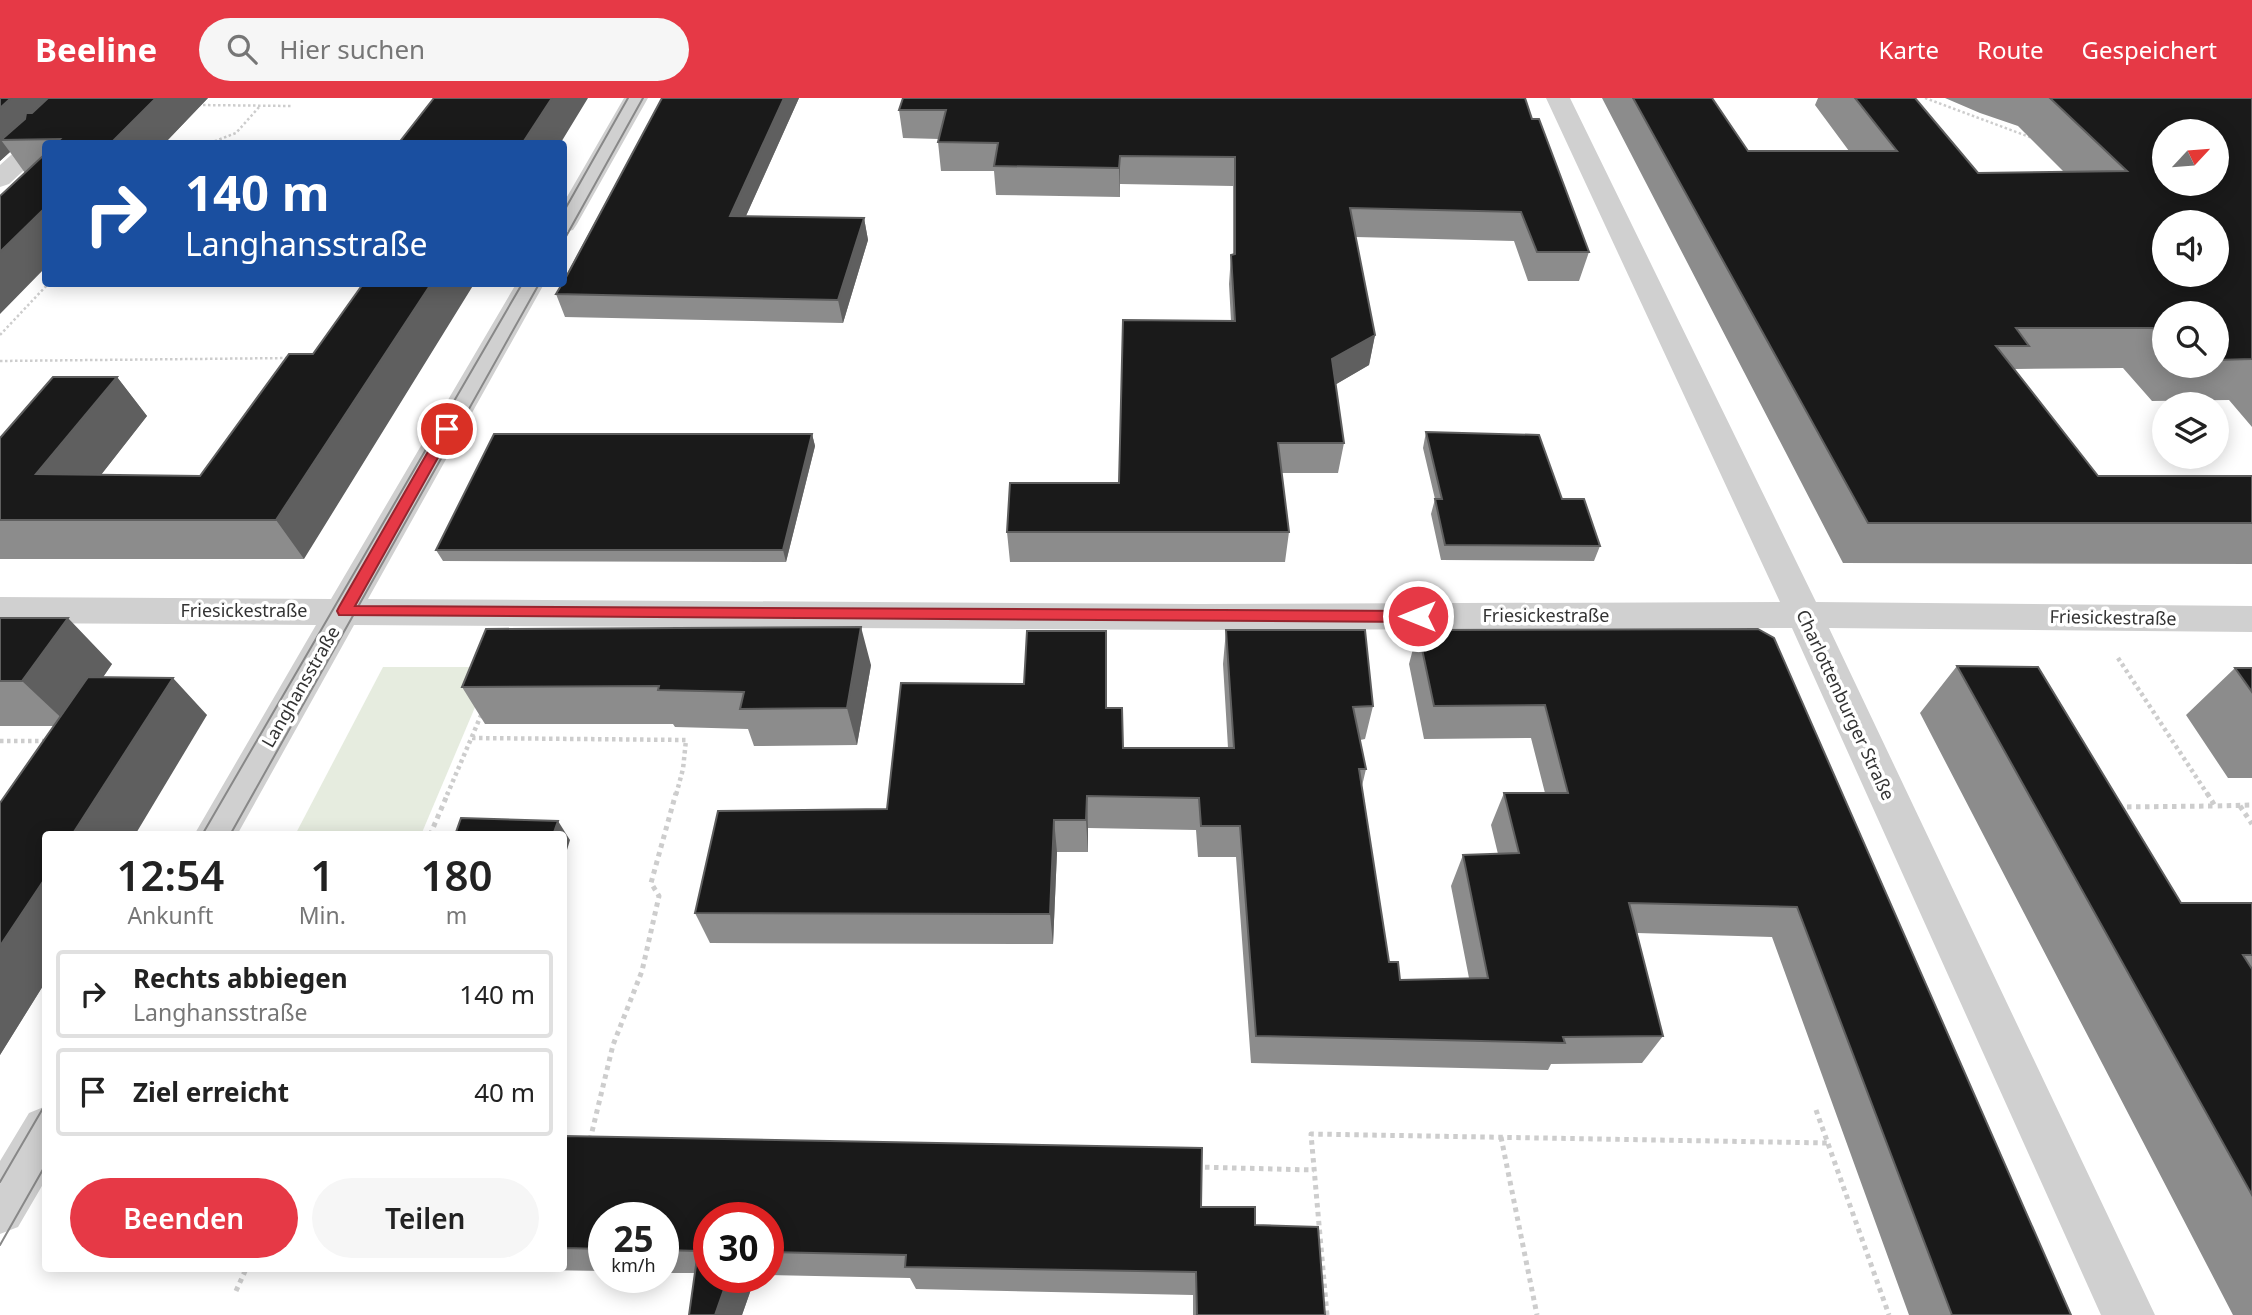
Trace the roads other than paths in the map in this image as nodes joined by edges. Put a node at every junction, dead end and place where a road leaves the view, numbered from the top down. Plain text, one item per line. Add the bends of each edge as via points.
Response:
1 (88, 98) edge
2 (636, 98) edge
3 (1558, 98) edge
4 (42, 140) edge
5 (42, 140) edge
6 (0, 179) edge
7 (567, 219) edge
8 (528, 287) edge
9 (0, 610) edge
10 (345, 611) junction
11 (1804, 615) junction
12 (2252, 619) edge
13 (217, 831) edge
14 (42, 1137) edge
15 (0, 1209) edge
16 (2127, 1315) edge

1 - 4 street
2 - 7 street
3 - 11 street, Charlottenburger Straße
5 - 6 street
8 - 10 street, Langhansstraße
9 - 10 street, Friesickestraße
10 - 11 street, Friesickestraße via 1187,617
10 - 13 street, Langhansstraße
11 - 12 street, Friesickestraße
11 - 16 street, Charlottenburger Straße
14 - 15 street

